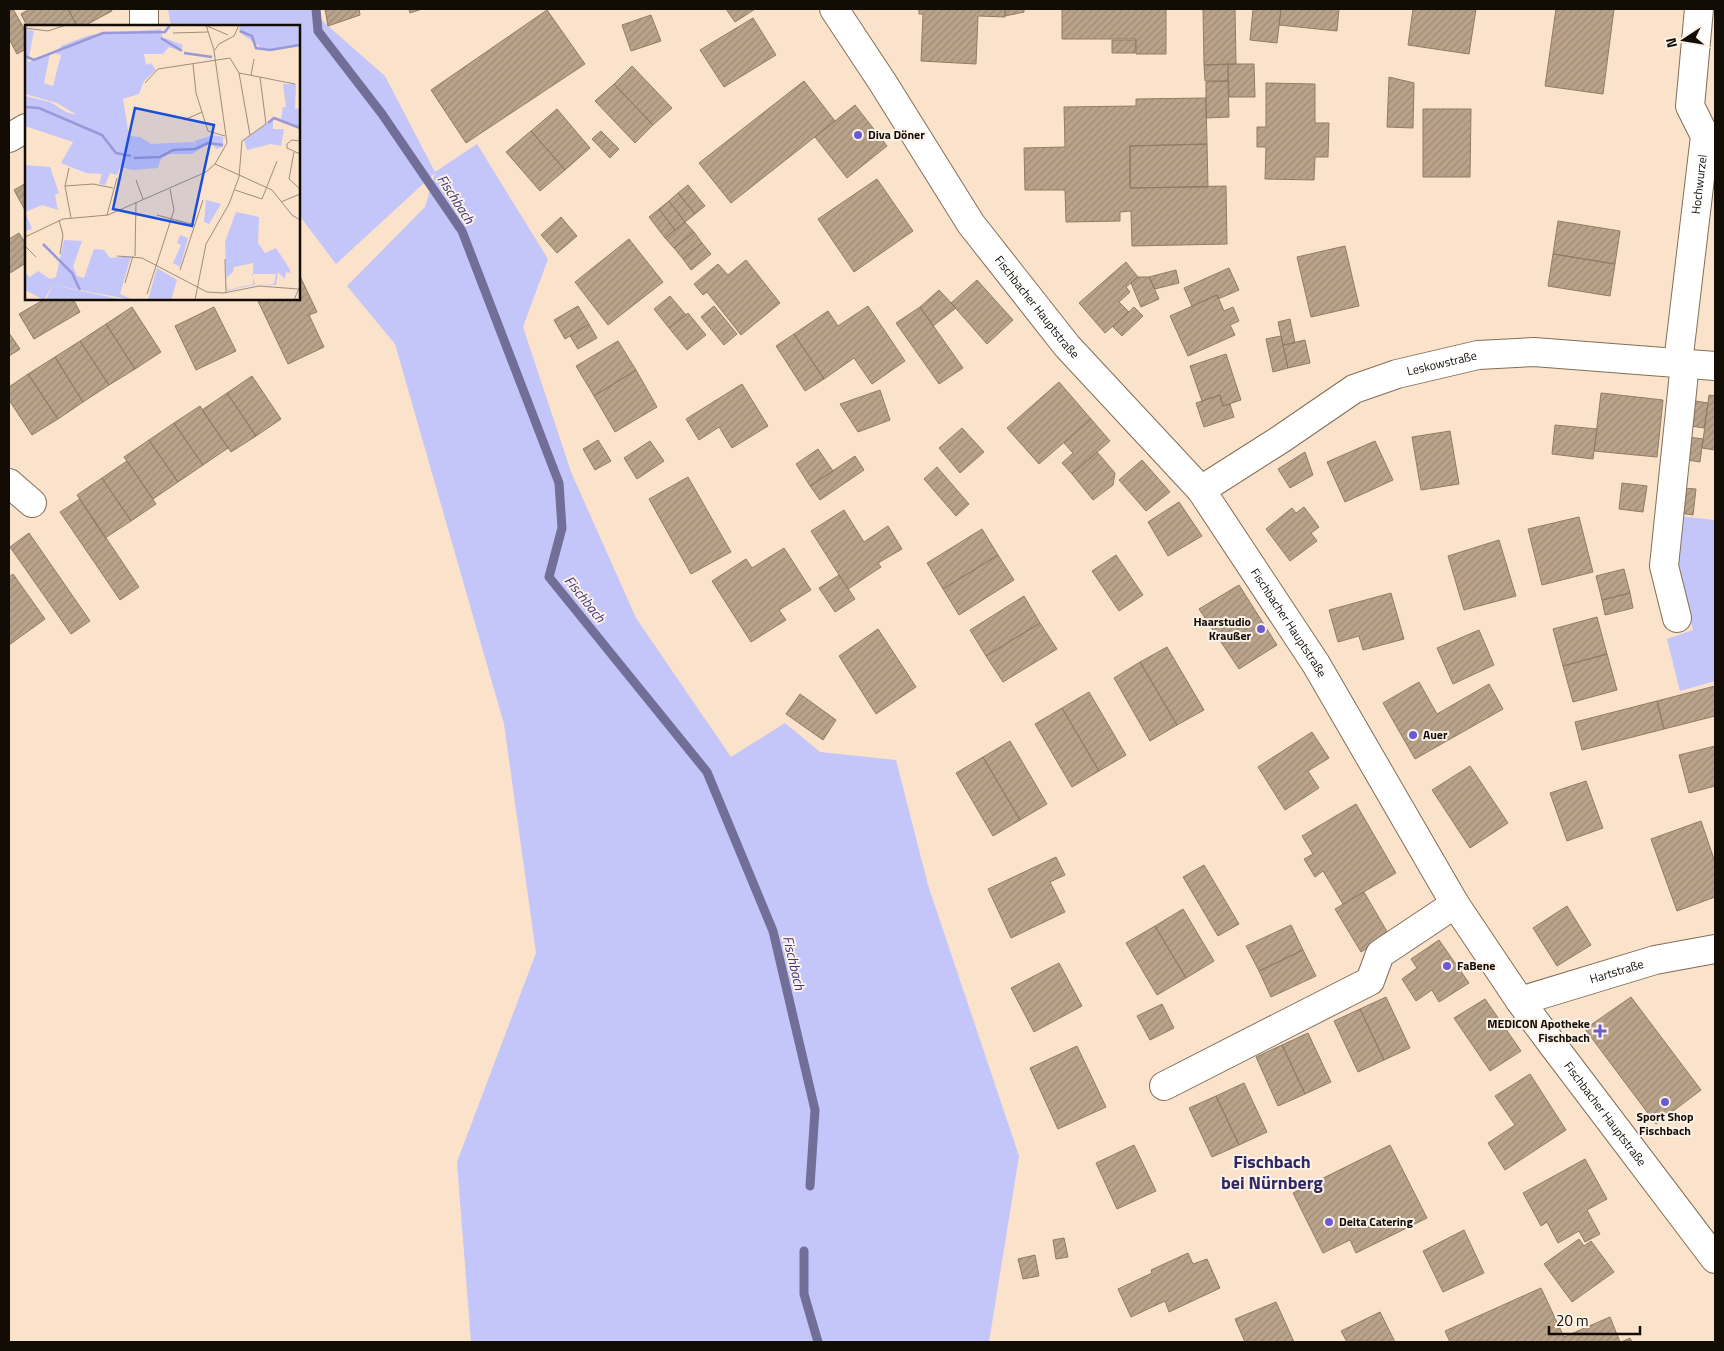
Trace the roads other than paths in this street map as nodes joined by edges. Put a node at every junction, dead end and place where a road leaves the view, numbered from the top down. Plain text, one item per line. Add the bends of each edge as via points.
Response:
1 (144, 9) edge
2 (834, 9) edge
3 (1699, 9) edge
4 (144, 25) edge
5 (25, 129) edge
6 (9, 138) edge
7 (1681, 363) junction
8 (1715, 366) edge
9 (9, 483) edge
10 (1201, 490) junction
11 (32, 503) dead end
12 (1677, 618) dead end
13 (1455, 904) junction
14 (1715, 949) edge
15 (1520, 1001) junction
16 (1164, 1086) dead end
17 (1715, 1258) edge

1 - 4 street
2 - 10 street, Fischbacher Hauptstraße via 971,224 1067,346
3 - 7 street, Hochwurzel via 1690,106 1705,136
5 - 6 street
7 - 8 street, Leskowstraße
7 - 10 street, Leskowstraße via 1534,352 1478,355 1397,374 1354,389
7 - 12 street, Hochwurzel via 1664,566
9 - 11 street
10 - 13 street, Fischbacher Hauptstraße via 1316,664
13 - 15 street, Fischbacher Hauptstraße
13 - 16 street via 1380,954 1370,981
14 - 15 street, Hartstraße via 1655,960
15 - 17 street, Fischbacher Hauptstraße

